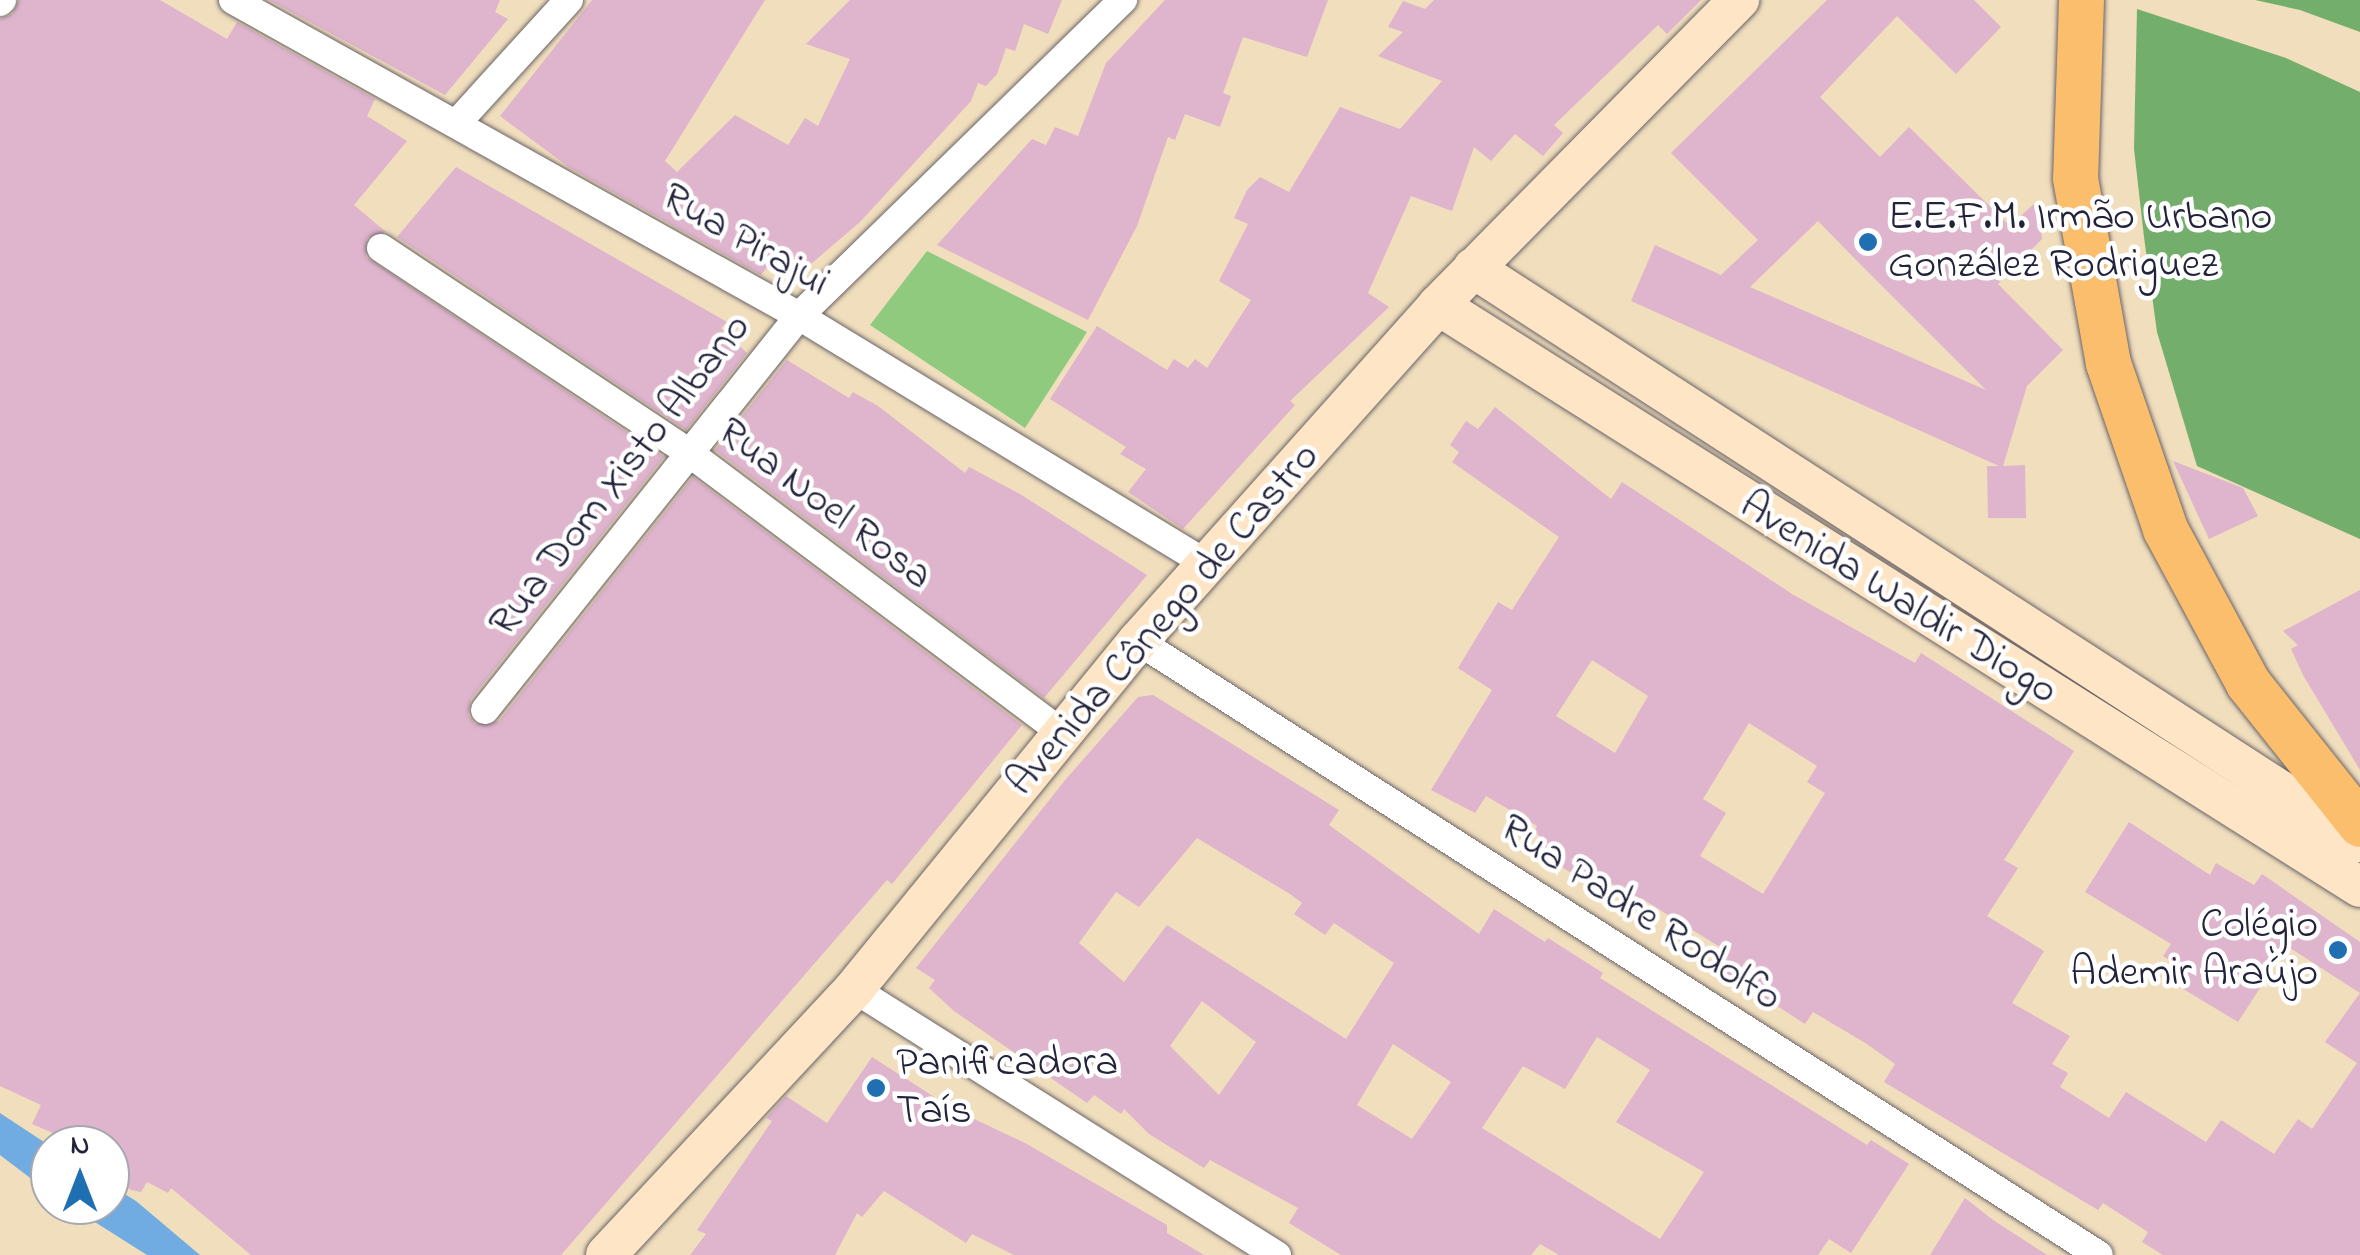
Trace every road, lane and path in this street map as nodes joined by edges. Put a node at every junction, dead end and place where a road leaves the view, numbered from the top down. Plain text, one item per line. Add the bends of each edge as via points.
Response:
1 (234, 0) edge
2 (569, 0) edge
3 (1123, 0) edge
4 (1739, 0) edge
5 (2080, 0) edge
6 (456, 124) junction
7 (380, 248) dead end
8 (1474, 268) junction
9 (1438, 305) junction
10 (799, 316) junction
11 (688, 452) junction
12 (1892, 544) junction
13 (1209, 566) junction
14 (1866, 580) junction
15 (1138, 642) junction
16 (486, 710) dead end
17 (1062, 734) junction
18 (2360, 824) edge
19 (2360, 842) edge
20 (2360, 887) edge
21 (854, 988) junction
22 (606, 1255) edge
23 (1276, 1255) edge
24 (2099, 1255) edge

1 - 6 street, Rua Pirajui
2 - 6 street
3 - 10 street, Rua Dom Xisto Albano
4 - 8 street, Avenida Cônego de Castro
5 - 18 main road via 2075,178 2108,364 2165,529 2248,683
6 - 10 street, Rua Pirajui
7 - 11 street, Rua Noel Rosa
8 - 9 street, Avenida Cônego de Castro
8 - 12 street, Avenida Waldir Diogo
9 - 13 street, Avenida Cônego de Castro
9 - 14 street, Avenida Waldir Diogo
10 - 11 street, Rua Dom Xisto Albano
10 - 13 street, Rua Pirajui
11 - 16 street, Rua Dom Xisto Albano
11 - 17 street, Rua Noel Rosa
12 - 14 street
12 - 19 street, Avenida Waldir Diogo
13 - 15 street, Avenida Cônego de Castro
14 - 20 street, Avenida Waldir Diogo
15 - 17 street, Avenida Cônego de Castro
15 - 24 street, Rua Padre Rodolfo
17 - 21 street, Avenida Cônego de Castro
21 - 22 street, Avenida Cônego de Castro
21 - 23 street

